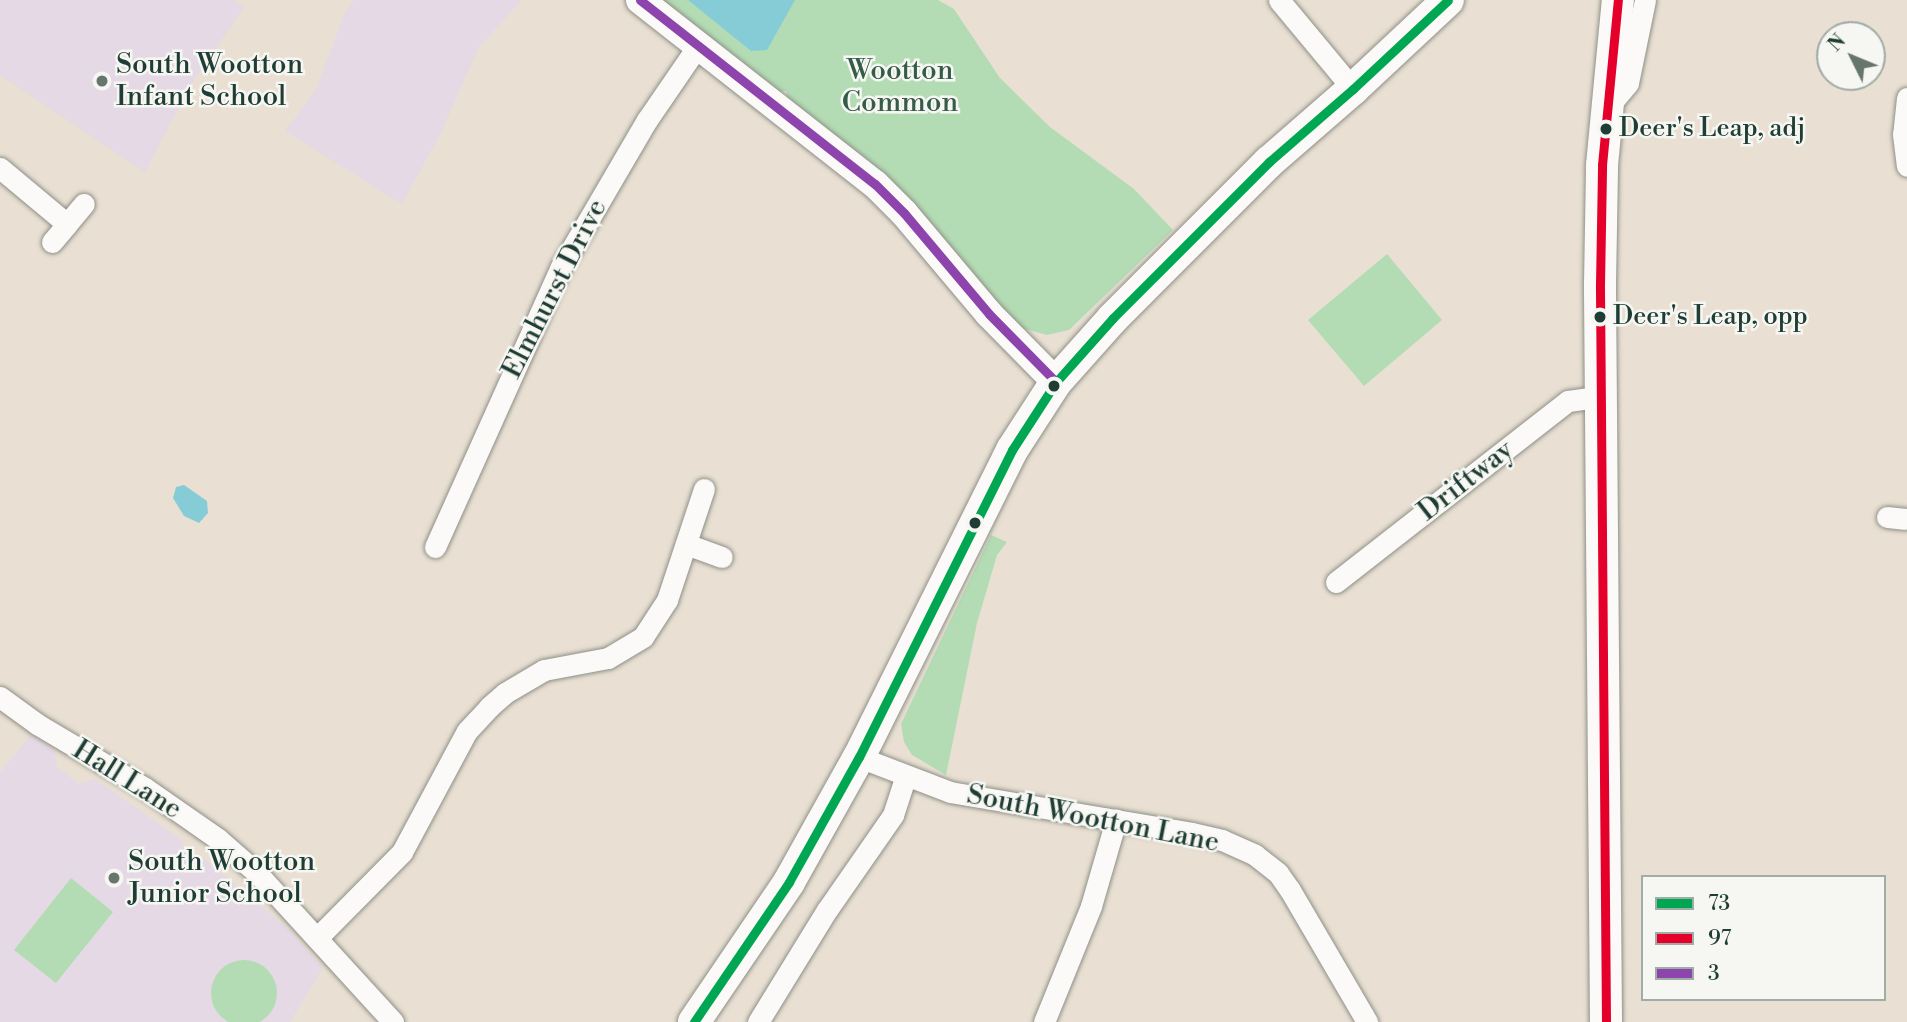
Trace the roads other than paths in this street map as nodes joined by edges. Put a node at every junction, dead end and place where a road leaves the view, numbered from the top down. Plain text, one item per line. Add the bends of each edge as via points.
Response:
1 (640, 0) edge
2 (1279, 0) edge
3 (1448, 0) edge
4 (1618, 0) edge
5 (1645, 0) edge
6 (699, 44) junction
7 (1353, 89) junction
8 (1907, 98) edge
9 (1608, 107) junction
10 (1907, 166) edge
11 (0, 168) edge
12 (84, 204) dead end
13 (67, 224) junction
14 (52, 242) dead end
15 (1056, 382) junction
16 (1603, 396) junction
17 (704, 489) dead end
18 (686, 544) junction
19 (435, 547) dead end
20 (722, 557) dead end
21 (1336, 582) dead end
22 (0, 697) edge
23 (859, 757) junction
24 (905, 777) junction
25 (1116, 820) junction
26 (317, 938) junction
27 (393, 1022) edge
28 (694, 1022) edge
29 (758, 1022) edge
30 (1044, 1022) edge
31 (1367, 1022) edge
32 (1606, 1022) edge

1 - 6 street
2 - 7 street
3 - 7 main road
4 - 9 main road
5 - 9 street via 1628,83
6 - 15 street via 875,184 989,314
6 - 19 street, Elmhurst Drive via 647,120 561,267
7 - 15 main road via 1269,162 1113,318
8 - 10 street via 1903,134
9 - 16 main road via 1601,205
11 - 13 street
12 - 13 street
13 - 14 street
15 - 23 main road via 1012,450
16 - 21 street, Driftway via 1568,401
16 - 32 main road
17 - 18 street
18 - 20 street
18 - 26 street via 667,600 643,637 608,659 544,670 505,692 478,717 402,852
22 - 26 street, Hall Lane via 218,839 257,873
23 - 24 street, South Wootton Lane
23 - 28 main road via 786,887
24 - 25 street, South Wootton Lane via 986,800
24 - 29 street via 893,815 820,906
25 - 30 street via 1091,906
25 - 31 street, South Wootton Lane via 1222,840 1255,855 1278,873
26 - 27 street, Hall Lane

